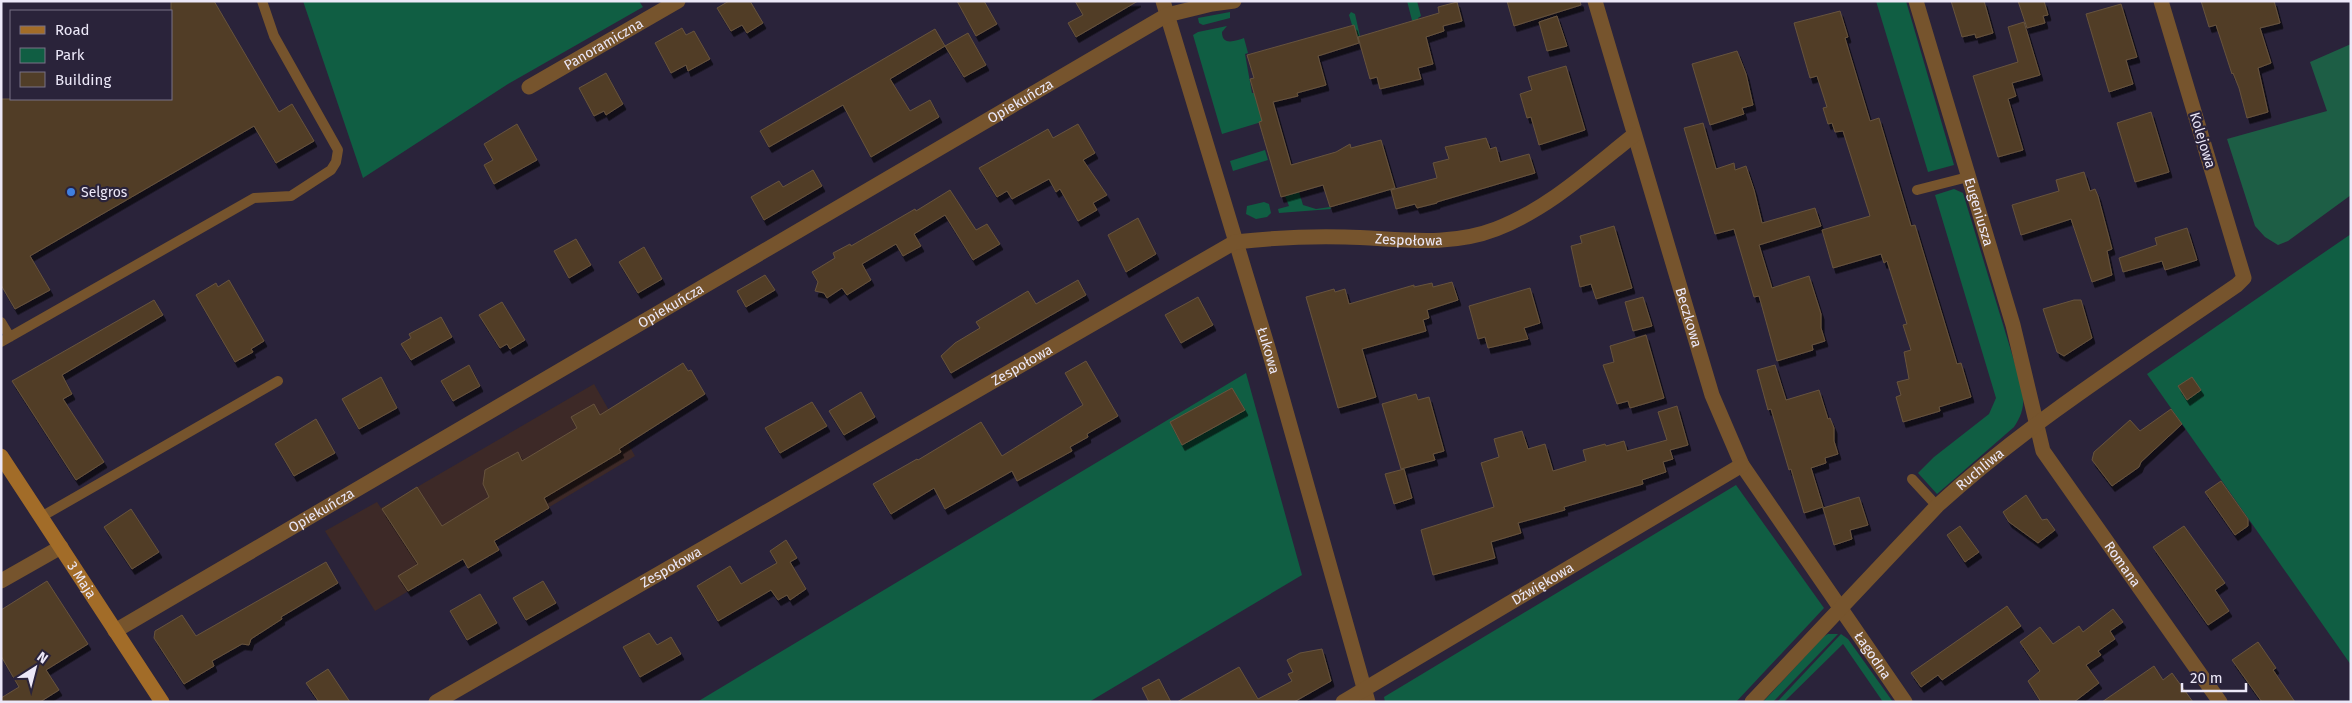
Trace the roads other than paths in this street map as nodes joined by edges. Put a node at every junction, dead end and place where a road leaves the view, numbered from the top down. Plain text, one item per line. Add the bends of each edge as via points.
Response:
1 (262, 1) edge
2 (678, 1) edge
3 (1234, 1) edge
4 (1595, 1) edge
5 (1916, 1) edge
6 (2161, 1) edge
7 (1165, 8) edge
8 (529, 87) dead end
9 (1634, 135) junction
10 (1968, 177) junction
11 (1917, 190) dead end
12 (1235, 242) junction
13 (2244, 278) joint
14 (1, 322) edge
15 (6, 340) edge
16 (278, 381) dead end
17 (2038, 422) junction
18 (1, 456) edge
19 (1742, 464) junction
20 (1912, 479) dead end
21 (1937, 506) junction
22 (41, 517) junction
23 (61, 547) junction
24 (1, 581) edge
25 (1840, 608) junction
26 (115, 631) junction
27 (1366, 696) edge
28 (162, 702) edge
29 (436, 702) edge
30 (1343, 702) edge
31 (1752, 702) edge
32 (1905, 702) edge
33 (2220, 702) edge

1 - 15 lane via 274,36 338,150 336,162 330,170 291,196 254,198
2 - 8 street, Panoramiczna
3 - 7 street, Opiekuńcza
4 - 9 street, Beczkowa
5 - 10 street, Eugeniusza
6 - 13 street, Kolejowa
7 - 12 street, Łukowa
7 - 26 street, Opiekuńcza
9 - 12 street, Zespołowa via 1529,213 1496,229 1469,237 1439,242 1326,237
9 - 19 street, Beczkowa via 1712,395
10 - 11 lane
10 - 17 street, Eugeniusza via 2013,325
12 - 27 street, Łukowa
12 - 29 street, Zespołowa
13 - 17 street, Ruchliwa
14 - 15 lane
16 - 22 lane
17 - 21 street, Ruchliwa
17 - 33 street, Romana via 2043,451
18 - 22 street, 3 Maja
19 - 25 street, Beczkowa
19 - 27 street, Dźwiękowa
20 - 21 lane
21 - 25 street, Ruchliwa
22 - 23 street, 3 Maja
23 - 24 street
23 - 26 street, 3 Maja
25 - 31 street, Ruchliwa
25 - 32 street, Łagodna
26 - 28 street, 3 Maja
27 - 30 street, Dźwiękowa

